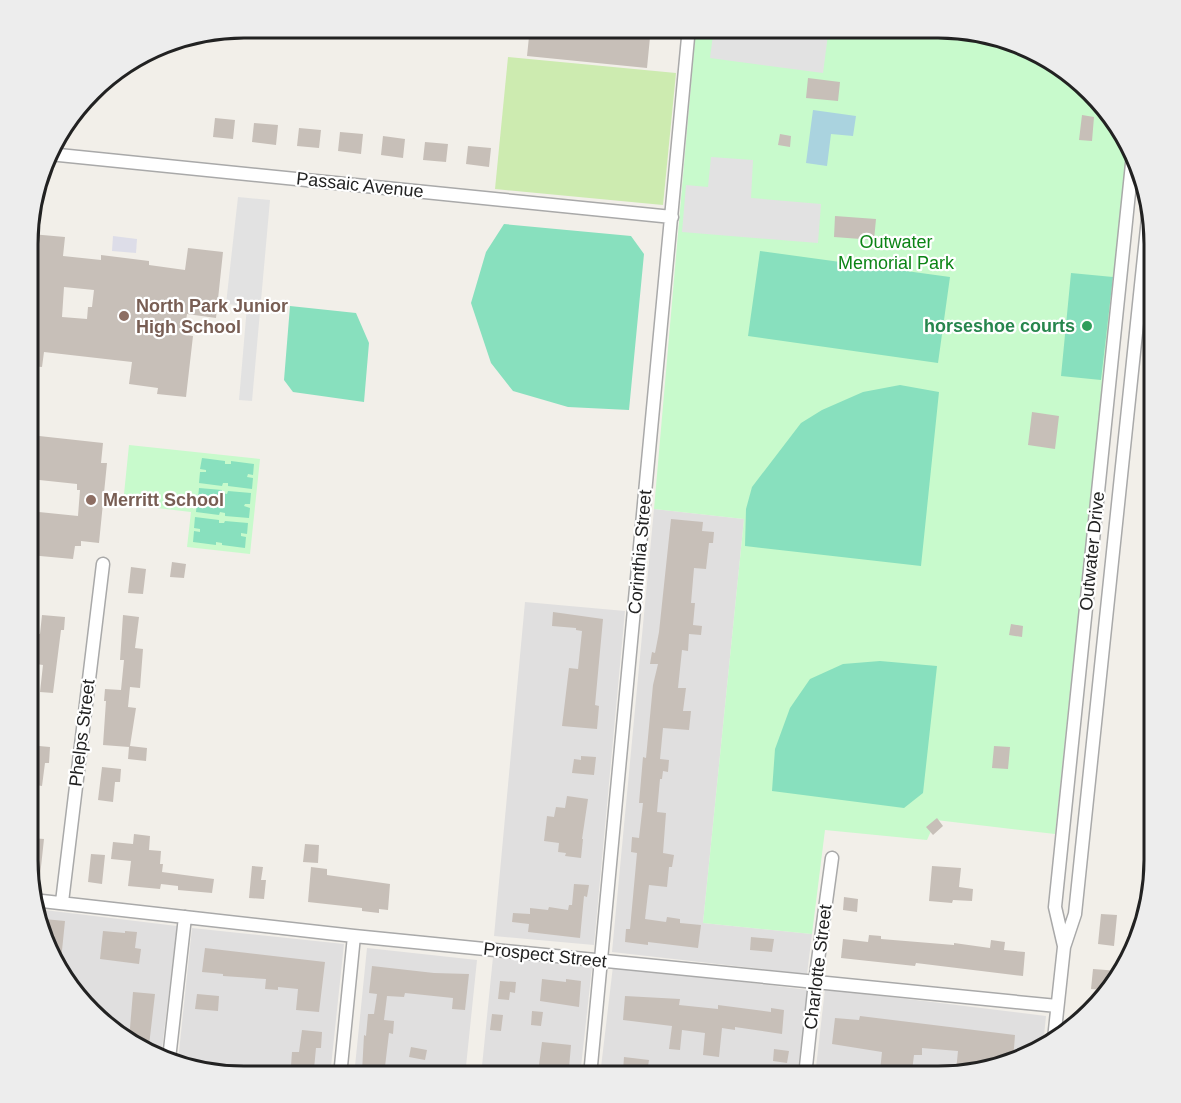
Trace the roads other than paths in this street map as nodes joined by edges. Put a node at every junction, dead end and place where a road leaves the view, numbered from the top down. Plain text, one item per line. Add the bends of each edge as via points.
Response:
1 (688, 38) edge
2 (58, 155) edge
3 (1131, 174) edge
4 (672, 217) junction
5 (1143, 266) edge
6 (103, 564) dead end
7 (832, 858) dead end
8 (41, 901) edge
9 (62, 903) junction
10 (185, 917) junction
11 (354, 936) junction
12 (1064, 947) junction
13 (602, 961) junction
14 (815, 982) junction
15 (1057, 1006) junction
16 (1055, 1029) edge
17 (170, 1052) edge
18 (806, 1065) edge
19 (341, 1066) edge
20 (591, 1066) edge

1 - 4 street, Corinthia Street
2 - 4 street, Passaic Avenue
3 - 12 street, Outwater Drive via 1055,907
4 - 13 street, Corinthia Street
5 - 12 street, Outwater Drive via 1075,914
6 - 9 street, Phelps Street
7 - 14 street, Charlotte Street
8 - 9 street, Prospect Street
9 - 10 street, Prospect Street
10 - 11 street, Prospect Street
10 - 17 street
11 - 13 street, Prospect Street
11 - 19 street
12 - 15 street, Outwater Drive
13 - 14 street, Prospect Street
13 - 20 street, Corinthia Street
14 - 15 street, Prospect Street
14 - 18 street, Charlotte Street
15 - 16 street, Outwater Drive

